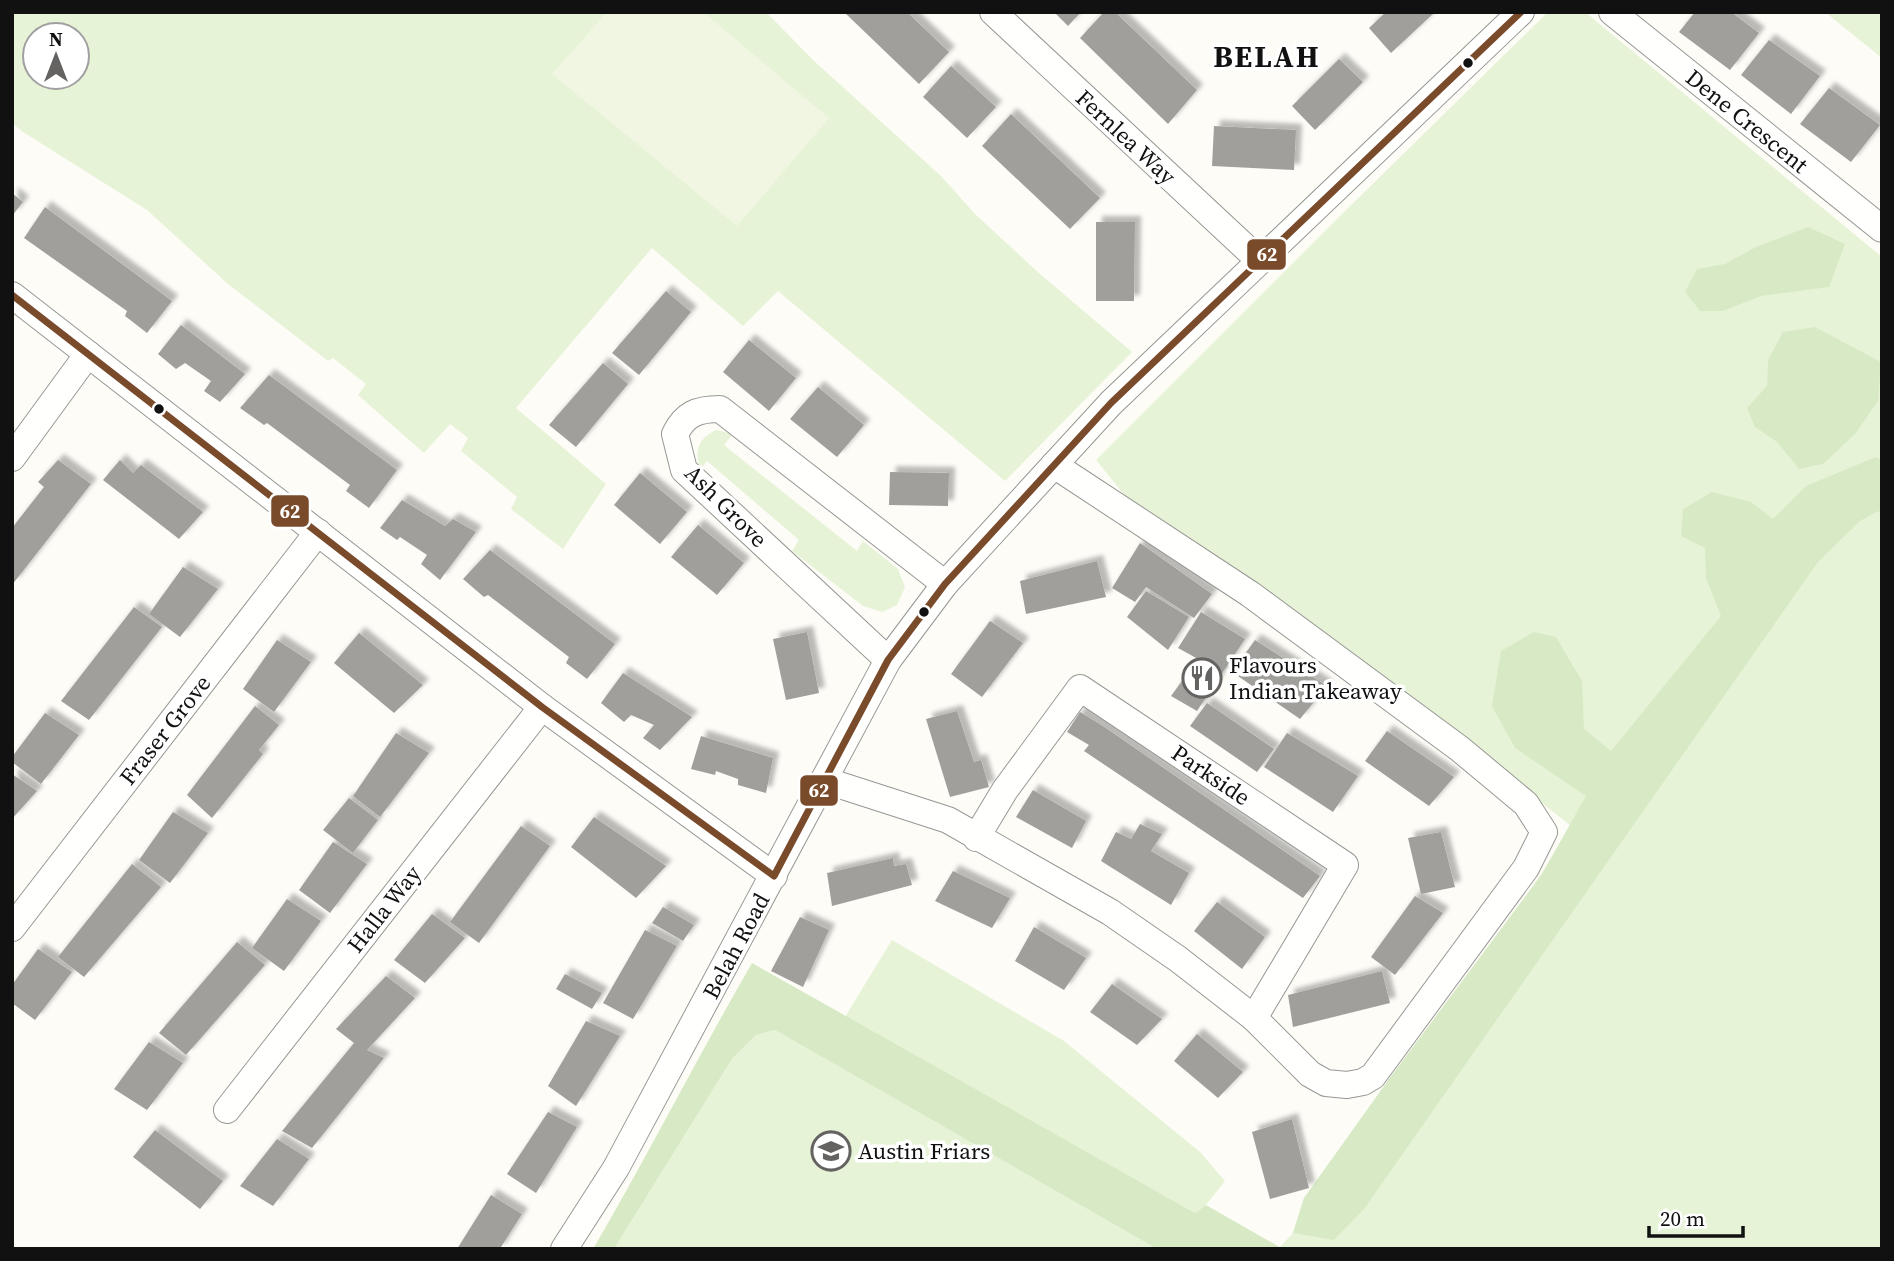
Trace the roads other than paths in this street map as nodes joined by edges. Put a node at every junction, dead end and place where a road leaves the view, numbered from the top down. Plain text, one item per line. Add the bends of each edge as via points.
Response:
1 (993, 12) edge
2 (1521, 12) edge
3 (1612, 12) edge
4 (1882, 229) edge
5 (1260, 261) junction
6 (12, 295) edge
7 (88, 354) junction
8 (12, 458) edge
9 (1054, 465) junction
10 (318, 532) junction
11 (945, 584) junction
12 (888, 660) junction
13 (542, 707) junction
14 (824, 780) junction
15 (976, 838) junction
16 (774, 876) junction
17 (12, 928) edge
18 (1254, 1018) junction
19 (227, 1110) dead end
20 (564, 1249) edge

1 - 5 street, Fernlea Way
2 - 5 street, Belah Road
3 - 4 street, Dene Crescent
5 - 9 street, Belah Road via 1111,403
6 - 7 street
7 - 8 street
7 - 10 street
9 - 11 street, Belah Road
9 - 18 street via 1250,594 1460,749 1526,804 1544,832 1526,868 1373,1076 1348,1085 1326,1083 1310,1074
10 - 13 street
10 - 17 street, Fraser Grove
11 - 12 street, Belah Road
11 - 12 street, Ash Grove via 720,409 692,412 681,422 675,434 684,470
12 - 14 street, Belah Road
13 - 16 street
13 - 19 street, Halla Way
14 - 15 street via 948,820
14 - 16 street, Belah Road
15 - 18 street via 1110,912
15 - 18 street, Parkside via 1005,790 1080,688 1345,865
16 - 20 street, Belah Road via 616,1168

